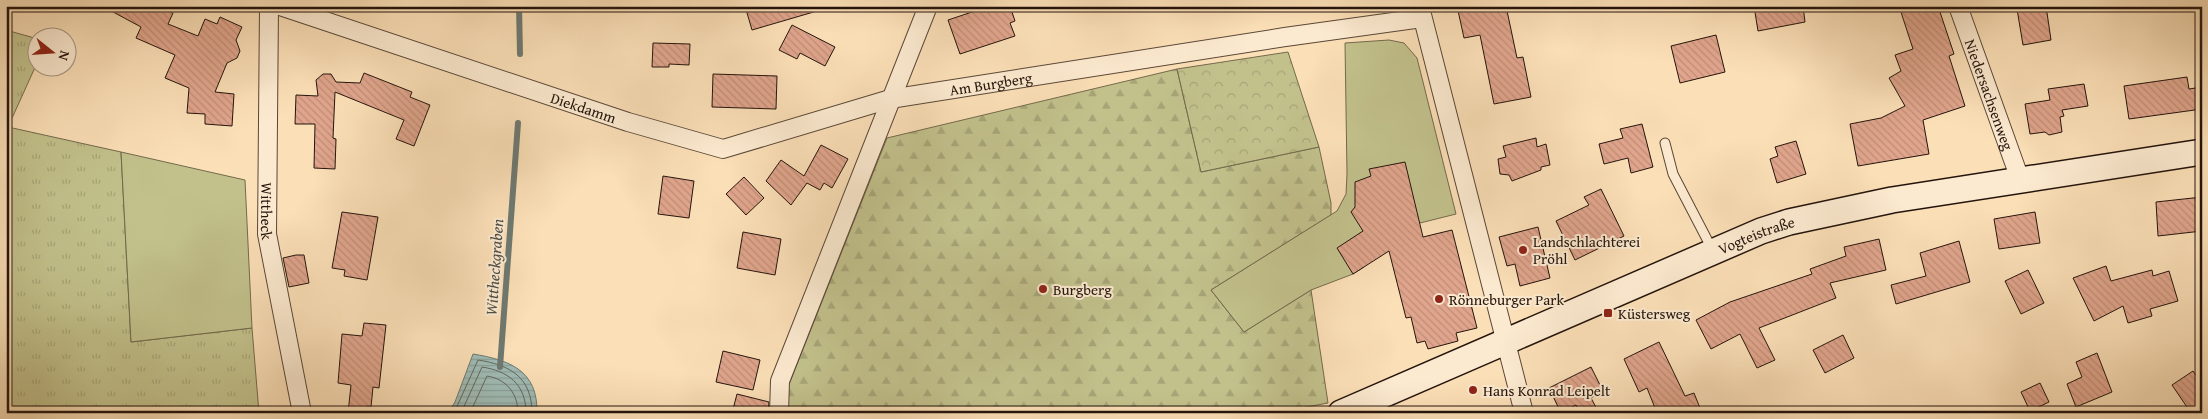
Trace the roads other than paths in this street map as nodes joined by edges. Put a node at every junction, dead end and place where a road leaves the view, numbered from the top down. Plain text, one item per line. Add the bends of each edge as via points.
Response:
1 (269, 6) edge
2 (280, 6) edge
3 (928, 6) edge
4 (1958, 6) edge
5 (1421, 12) edge
6 (890, 100) junction
7 (1665, 143) dead end
8 (2202, 152) edge
9 (2021, 182) junction
10 (1714, 251) junction
11 (1504, 342) junction
12 (302, 413) edge
13 (779, 413) edge
14 (1341, 413) edge
15 (1524, 413) edge

1 - 12 street, Wittheck via 267,234
2 - 6 street, Diekdamm via 628,122 723,149
3 - 6 street
4 - 9 street, Niedersachsenweg
5 - 6 street, Am Burgberg
5 - 11 street
6 - 13 street via 780,381
7 - 10 lane via 1673,174
8 - 9 street, Vogteistraße
9 - 10 street, Vogteistraße via 1892,200 1789,222
10 - 11 street, Vogteistraße
11 - 14 street, Vogteistraße
11 - 15 street

